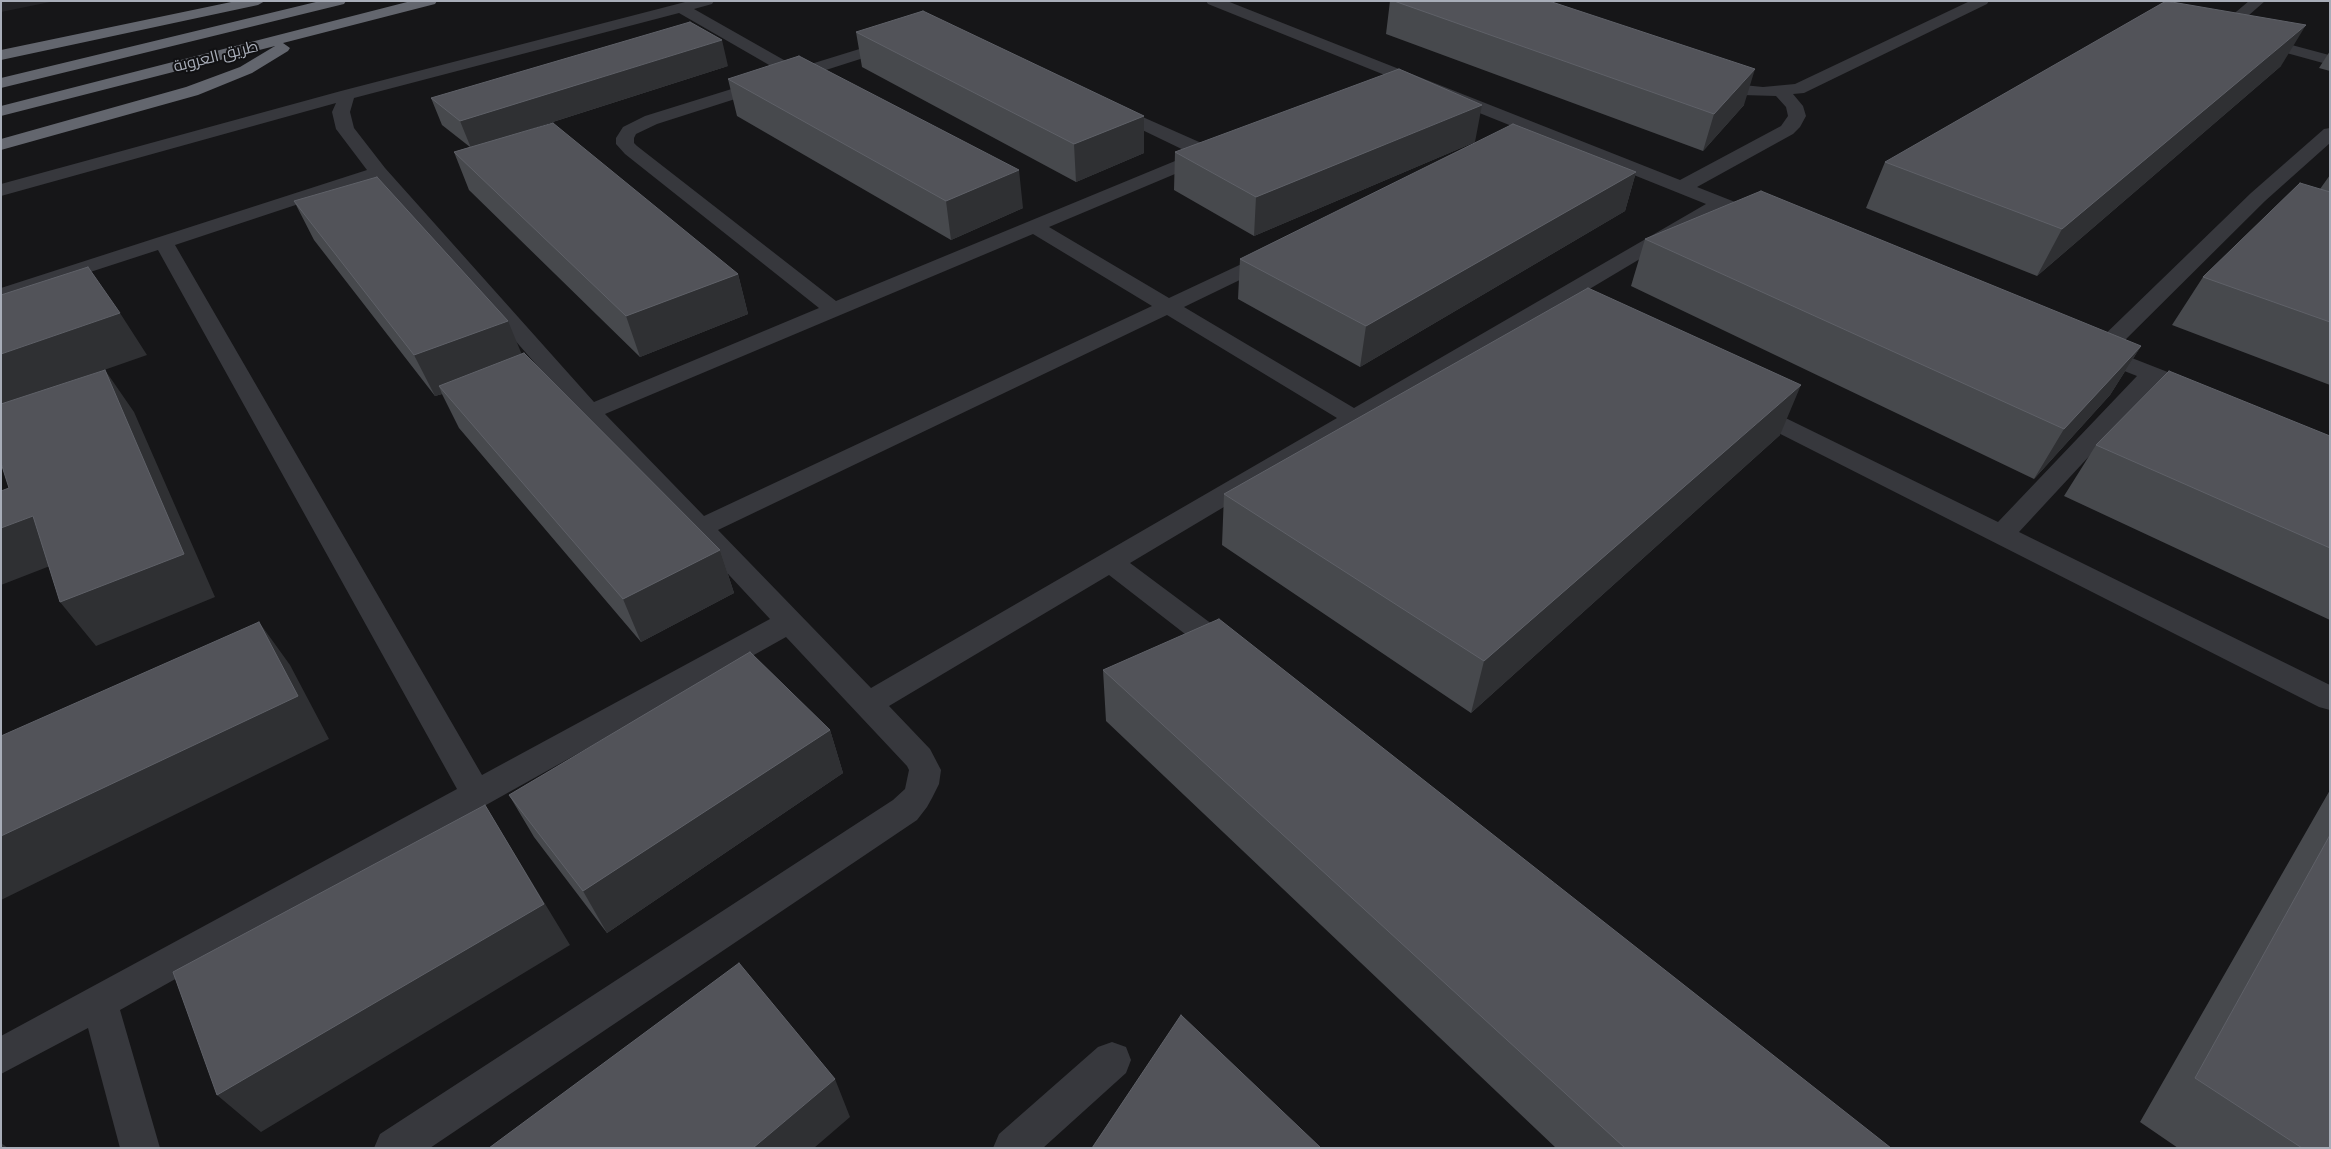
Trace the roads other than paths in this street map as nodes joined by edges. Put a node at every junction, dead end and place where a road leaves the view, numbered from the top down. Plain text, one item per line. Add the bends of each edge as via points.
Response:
1 (258, 1) edge
2 (339, 1) edge
3 (430, 1) edge
4 (706, 1) edge
5 (1213, 1) edge
6 (1982, 1) edge
7 (2258, 1) edge
8 (681, 8) junction
9 (297, 36) junction
10 (913, 38) edge
11 (1, 55) edge
12 (2323, 58) dead end
13 (796, 74) junction
14 (1397, 74) junction
15 (1696, 77) edge
16 (1, 83) edge
17 (1370, 86) edge
18 (1782, 92) junction
19 (347, 95) junction
20 (1093, 99) edge
21 (1, 111) edge
22 (1538, 130) junction
23 (2330, 133) edge
24 (1512, 143) edge
25 (1, 145) edge
26 (378, 172) junction
27 (1682, 187) junction
28 (1, 190) edge
29 (1721, 202) junction
30 (1776, 224) edge
31 (1034, 226) junction
32 (164, 243) junction
33 (1291, 248) edge
34 (1, 295) edge
35 (1168, 306) junction
36 (1544, 307) junction
37 (834, 310) junction
38 (1570, 320) edge
39 (2152, 374) junction
40 (1728, 399) edge
41 (2214, 399) edge
42 (590, 412) junction
43 (1354, 418) junction
44 (700, 528) junction
45 (2000, 535) junction
46 (1110, 562) junction
47 (788, 622) junction
48 (1253, 671) edge
49 (2330, 698) edge
50 (868, 704) junction
51 (476, 793) junction
52 (99, 1001) junction
53 (1, 1056) edge
54 (1112, 1060) dead end
55 (140, 1148) edge
56 (394, 1148) edge
57 (1013, 1148) edge

1 - 11 highway
2 - 16 highway, طريق العروبة
3 - 9 highway, طريق العروبة
4 - 8 street
5 - 14 street
6 - 18 street via 1798,89
7 - 12 street via 2232,22 2236,30 2256,40
8 - 13 street
8 - 19 street
9 - 21 highway, طريق العروبة
9 - 25 highway via 267,58 221,81
10 - 13 street
13 - 37 street via 651,120 629,131 625,144
14 - 17 street
14 - 22 street
15 - 18 street via 1742,90
18 - 27 street via 1794,106 1797,116 1787,130
19 - 26 street via 341,112 345,129
19 - 28 street
20 - 31 street via 1216,150
22 - 24 street
22 - 27 street
23 - 39 street via 2267,200 2089,349
26 - 32 street
26 - 42 street
27 - 29 street
29 - 30 street
29 - 36 street
31 - 35 street
31 - 37 street
32 - 34 street
32 - 51 street
33 - 35 street
35 - 43 street
35 - 44 street
36 - 38 street
36 - 43 street
37 - 42 street
39 - 41 street
39 - 45 street
40 - 45 street
42 - 44 street
43 - 46 street
44 - 47 street
45 - 49 street
46 - 48 street
46 - 50 street
47 - 50 street
47 - 51 street
50 - 56 street via 919,758 925,770 923,784 905,810
51 - 52 street
52 - 53 street
52 - 55 street
54 - 57 street

